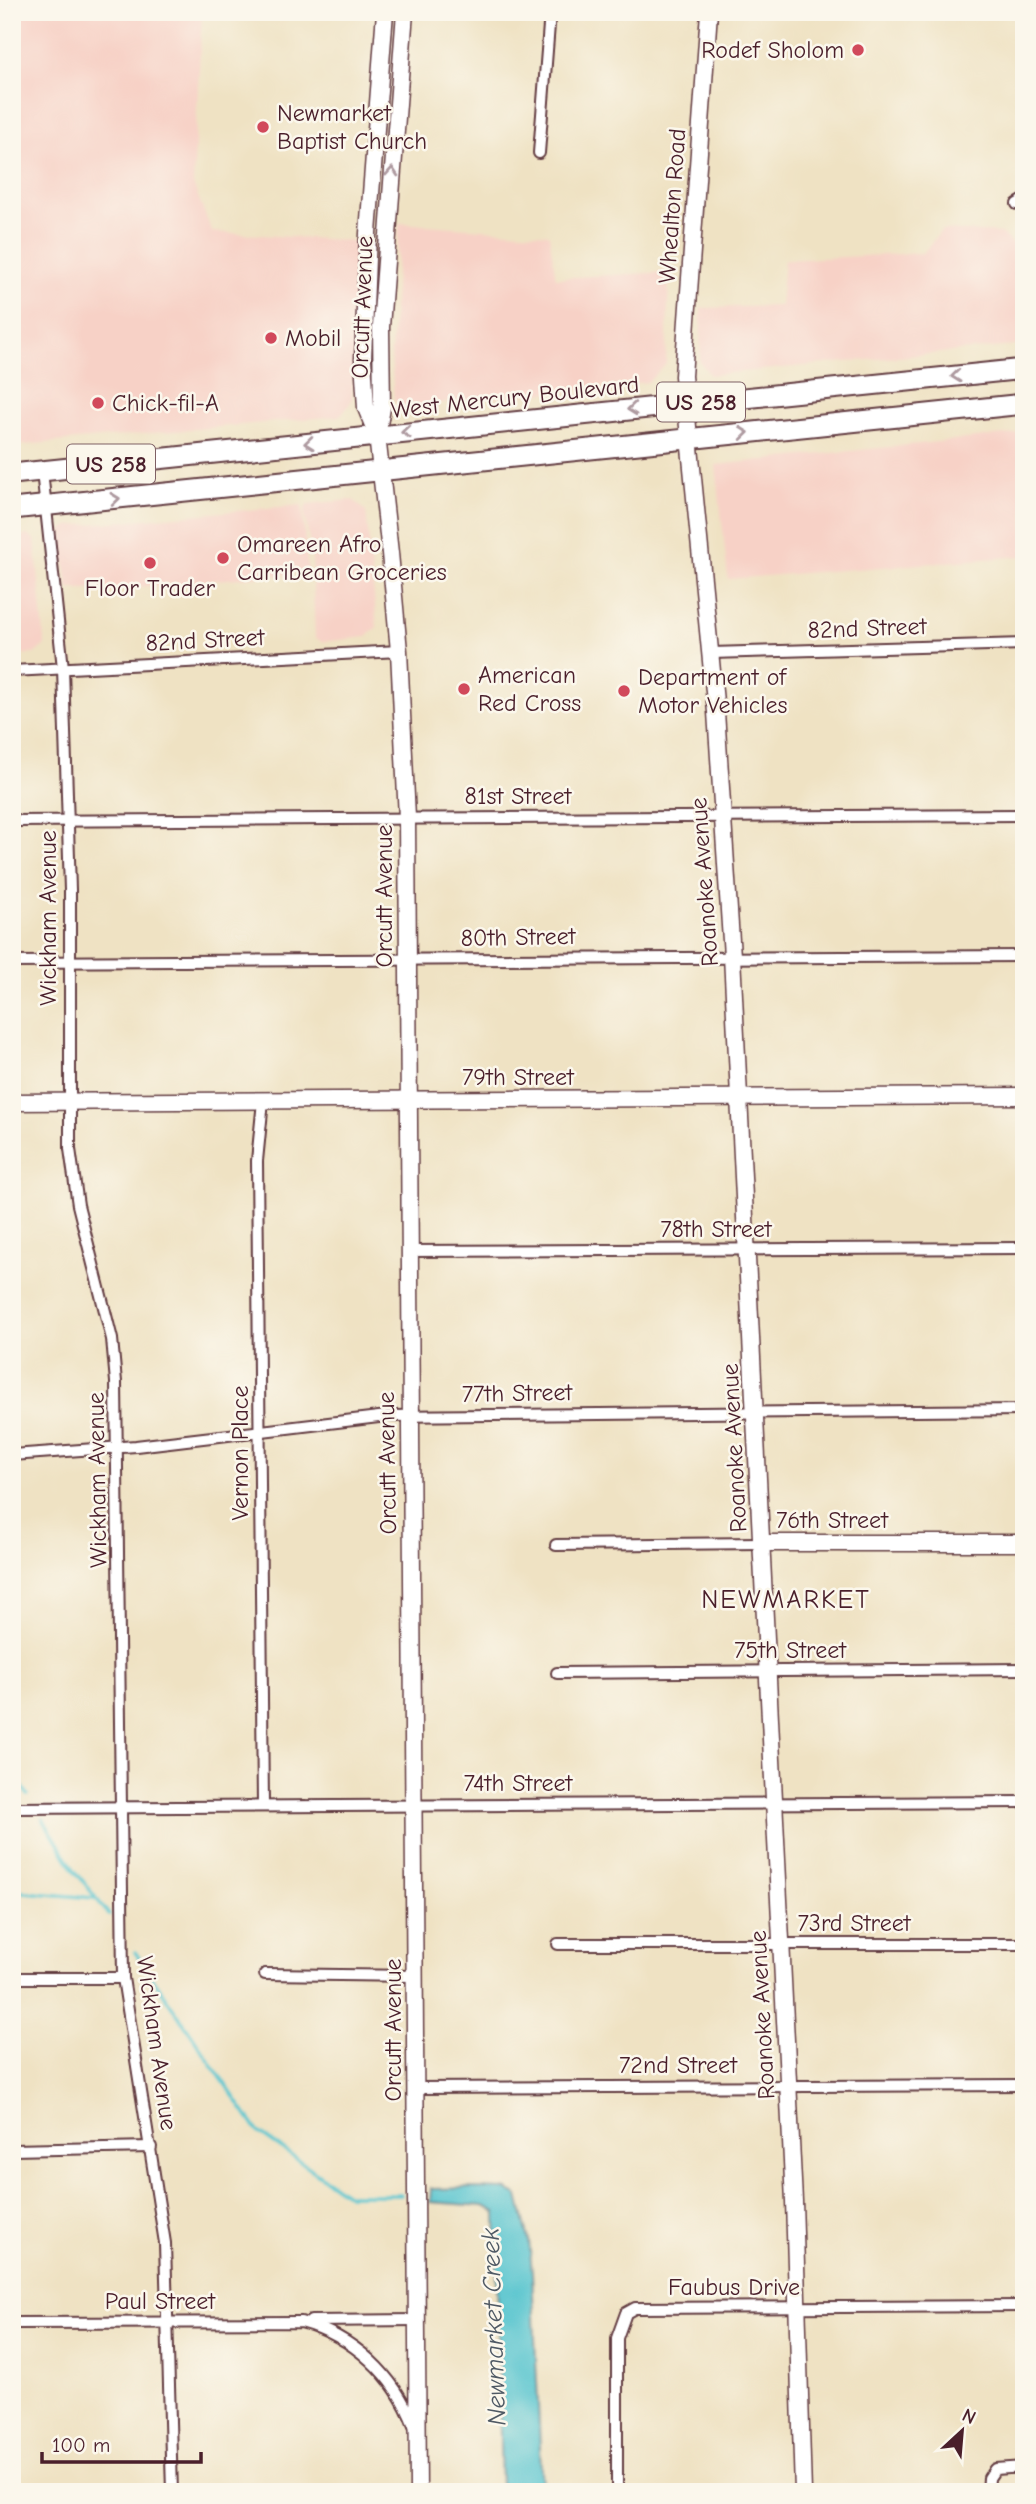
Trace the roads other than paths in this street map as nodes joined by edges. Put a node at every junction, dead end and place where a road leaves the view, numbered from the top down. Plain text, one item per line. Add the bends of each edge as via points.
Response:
1 (385, 12) edge
2 (405, 12) edge
3 (550, 12) edge
4 (709, 12) edge
5 (539, 153) dead end
6 (371, 186) junction
7 (387, 240) junction
8 (1024, 369) edge
9 (685, 404) junction
10 (1024, 404) edge
11 (377, 435) junction
12 (688, 438) junction
13 (42, 471) junction
14 (382, 473) junction
15 (12, 474) edge
16 (47, 505) junction
17 (12, 509) edge
18 (1024, 644) edge
19 (399, 650) junction
20 (711, 653) junction
21 (63, 668) junction
22 (12, 671) edge
23 (1024, 815) edge
24 (722, 817) junction
25 (407, 818) junction
26 (69, 820) junction
27 (12, 821) edge
28 (732, 956) junction
29 (1024, 956) edge
30 (407, 959) junction
31 (69, 961) junction
32 (12, 962) edge
33 (1024, 1096) edge
34 (738, 1098) junction
35 (408, 1100) junction
36 (69, 1101) junction
37 (263, 1101) junction
38 (12, 1102) edge
39 (1024, 1248) edge
40 (746, 1250) junction
41 (408, 1251) junction
42 (1024, 1410) edge
43 (755, 1411) junction
44 (410, 1416) junction
45 (261, 1433) junction
46 (118, 1448) junction
47 (12, 1455) edge
48 (762, 1543) junction
49 (1024, 1543) edge
50 (556, 1545) dead end
51 (1024, 1669) edge
52 (768, 1671) junction
53 (557, 1673) dead end
54 (1024, 1802) edge
55 (774, 1804) junction
56 (414, 1805) junction
57 (263, 1806) junction
58 (121, 1807) junction
59 (12, 1808) edge
60 (558, 1944) dead end
61 (781, 1944) junction
62 (1024, 1944) edge
63 (265, 1974) dead end
64 (415, 1976) junction
65 (12, 1978) edge
66 (123, 1978) junction
67 (788, 2085) junction
68 (1024, 2085) edge
69 (416, 2088) junction
70 (151, 2147) junction
71 (12, 2150) edge
72 (1024, 2306) edge
73 (798, 2308) junction
74 (417, 2320) junction
75 (169, 2322) junction
76 (301, 2322) junction
77 (15, 2326) edge
78 (418, 2435) junction
79 (1024, 2467) edge
80 (172, 2492) edge
81 (418, 2492) edge
82 (617, 2492) edge
83 (803, 2492) edge
84 (988, 2492) edge

1 - 6 street, Orcutt Avenue
7 -> 2 street, Orcutt Avenue
3 - 5 street
4 - 9 street, Whealton Road via 683,357
6 - 7 street via 380,204 379,234
6 - 11 street, Orcutt Avenue via 363,359 366,408
7 - 11 street, Orcutt Avenue via 381,327 383,408
8 -> 9 highway, West Mercury Boulevard / US 258
9 -> 11 highway, West Mercury Boulevard / US 258
9 - 12 street, Roanoke Avenue
12 -> 10 highway, US 258
11 -> 13 highway, West Mercury Boulevard / US 258
11 - 14 street, Orcutt Avenue
12 - 14 highway, US 258
12 - 20 street, Roanoke Avenue
13 - 15 highway, West Mercury Boulevard / US 258
13 - 16 street, Wickham Avenue
16 -> 14 highway, US 258
14 - 19 street, Orcutt Avenue
16 - 17 highway, US 258
16 - 21 street, Wickham Avenue
18 - 20 street, 82nd Street
19 - 21 street, 82nd Street
19 - 25 street, Orcutt Avenue
20 - 24 street, Roanoke Avenue
21 - 22 street, 82nd Street
21 - 26 street, Wickham Avenue
23 - 24 street, 81st Street
24 - 25 street, 81st Street
24 - 28 street, Roanoke Avenue
25 - 26 street, 81st Street
25 - 30 street, Orcutt Avenue
26 - 27 street, 81st Street
26 - 31 street, Wickham Avenue
28 - 29 street, 80th Street
28 - 30 street, 80th Street
28 - 34 street, Roanoke Avenue
30 - 31 street, 80th Street
30 - 35 street, Orcutt Avenue
31 - 32 street, 80th Street
31 - 36 street, Wickham Avenue
33 - 34 street, 79th Street
34 - 35 street, 79th Street
34 - 40 street, Roanoke Avenue
35 - 37 street, 79th Street
35 - 41 street, Orcutt Avenue
36 - 37 street, 79th Street
36 - 38 street, 79th Street
36 - 46 street, Wickham Avenue via 78,1205 112,1339
37 - 45 street, Vernon Place via 257,1161
39 - 40 street, 78th Street
40 - 41 street, 78th Street
40 - 43 street, Roanoke Avenue
41 - 44 street, Orcutt Avenue
42 - 43 street, 77th Street
43 - 44 street, 77th Street
43 - 48 street, Roanoke Avenue
44 - 45 street, 77th Street
44 - 56 street, Orcutt Avenue
45 - 46 street, 77th Street
45 - 57 street, Vernon Place
46 - 47 street, 77th Street
46 - 58 street, Wickham Avenue
48 - 49 street, 76th Street
48 - 50 street, 76th Street
48 - 52 street, Roanoke Avenue
51 - 52 street, 75th Street
52 - 53 street, 75th Street
52 - 55 street, Roanoke Avenue
54 - 55 street, 74th Street
55 - 56 street, 74th Street
55 - 61 street, Roanoke Avenue
56 - 57 street, 74th Street
56 - 64 street, Orcutt Avenue
57 - 58 street, 74th Street
58 - 59 street, 74th Street
58 - 66 street, Wickham Avenue
60 - 61 street, 73rd Street
61 - 62 street, 73rd Street
61 - 67 street, Roanoke Avenue
63 - 64 street
64 - 69 street, Orcutt Avenue
65 - 66 street
66 - 70 street, Wickham Avenue
67 - 68 street, 72nd Street
67 - 69 street, 72nd Street
67 - 73 street, Roanoke Avenue
69 - 74 street, Orcutt Avenue
70 - 71 street
70 - 75 street, Wickham Avenue via 165,2243
72 - 73 street, Faubus Drive
73 - 82 street, Faubus Drive via 635,2308 626,2313 617,2338
73 - 83 street, Roanoke Avenue
74 - 76 street, Paul Street
74 - 78 street, Orcutt Avenue
75 - 76 street, Paul Street
75 - 77 street, Paul Street
75 - 80 street, Wickham Avenue
76 - 78 street, Paul Street via 339,2337 374,2364 404,2404
78 - 81 street, Orcutt Avenue
79 - 84 street via 995,2469

